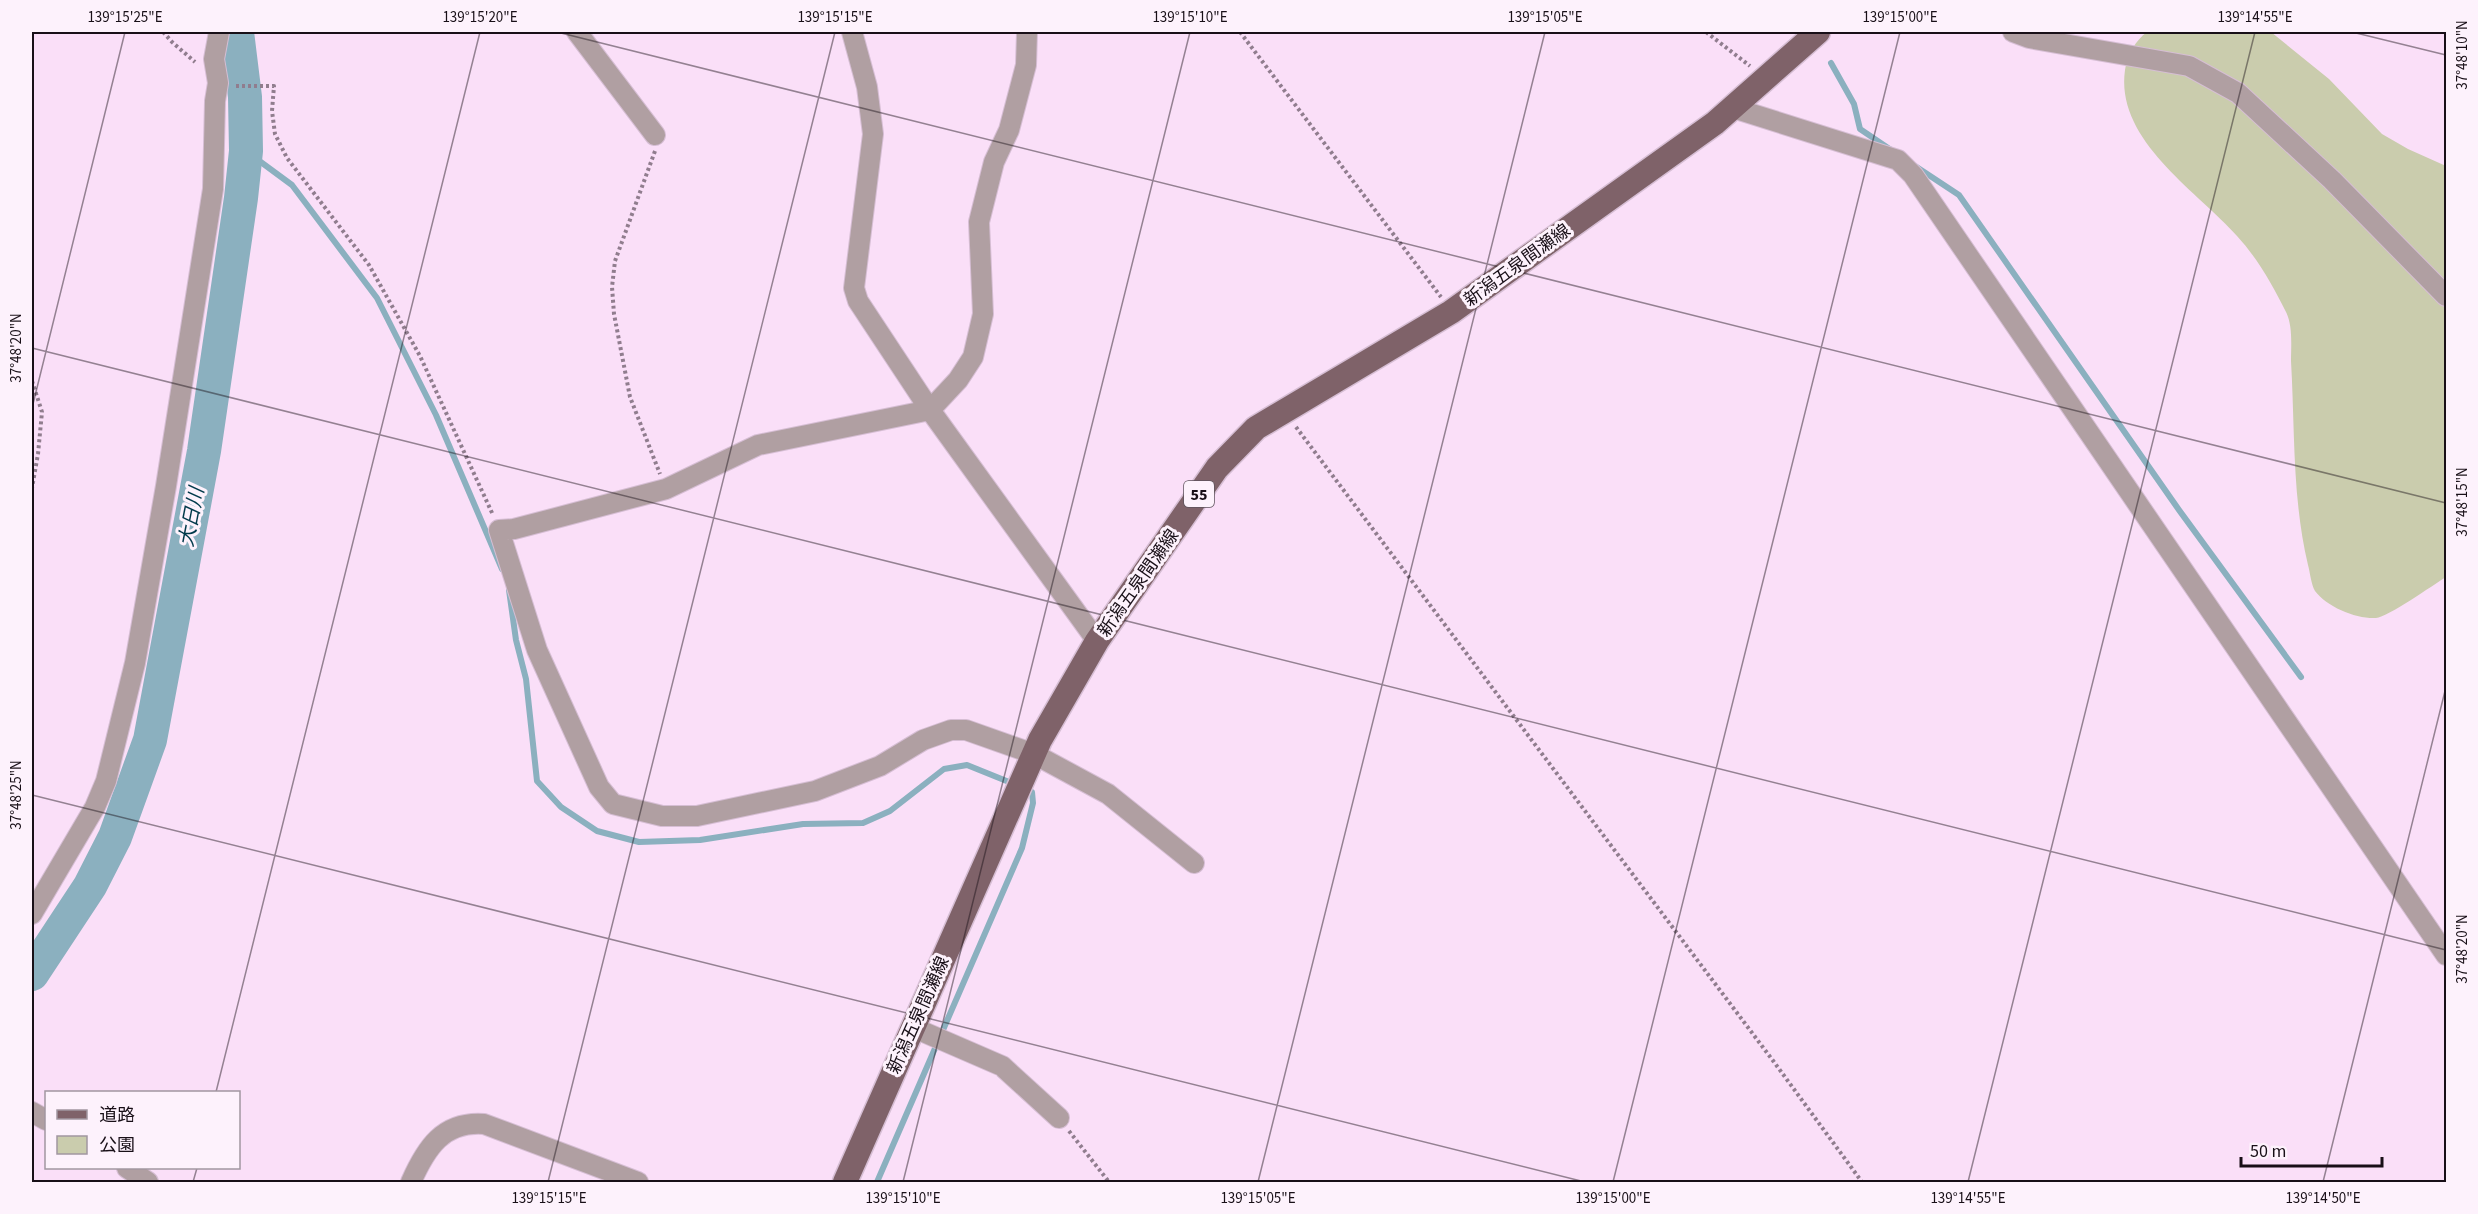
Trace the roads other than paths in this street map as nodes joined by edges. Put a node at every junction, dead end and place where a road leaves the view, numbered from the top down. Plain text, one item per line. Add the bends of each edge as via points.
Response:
1 (219, 32) edge
2 (577, 32) edge
3 (852, 32) edge
4 (1027, 32) edge
5 (1818, 32) edge
6 (2013, 32) edge
7 (1733, 108) junction
8 (655, 135) road end
9 (2446, 296) edge
10 (930, 410) junction
11 (1097, 641) junction
12 (1034, 754) junction
13 (1194, 864) dead end
14 (32, 914) edge
15 (2446, 955) edge
16 (912, 1027) junction
17 (1059, 1118) road end
18 (130, 1169) edge
19 (148, 1182) edge
20 (411, 1182) edge
21 (638, 1182) edge
22 (845, 1182) edge

1 - 14 street via 214,59 224,85 215,101 213,189 135,663 106,781 95,807
2 - 8 street
3 - 10 street via 867,87 873,134 854,288 858,301
4 - 10 street via 1026,65 979,222 983,314 973,357
5 - 7 main road, 新潟五泉間瀬線 / 55
6 - 9 street via 2028,38 2188,66 2238,93 2332,180
7 - 11 main road, 新潟五泉間瀬線 / 55 via 1451,312 1256,428 1217,468
7 - 15 street via 1898,160 1913,174
10 - 11 street
10 - 12 street via 758,445 666,489 499,531 537,650 599,787 613,804 662,816 696,816 770,801 815,791 880,766 923,740 951,730 966,730
11 - 12 main road, 新潟五泉間瀬線 / 55
12 - 13 street via 1108,794
12 - 16 main road, 新潟五泉間瀬線 / 55
16 - 17 street via 1002,1066
16 - 22 main road, 新潟五泉間瀬線 / 55
18 - 19 street
20 - 21 street via 430,1145 466,1123 484,1124

